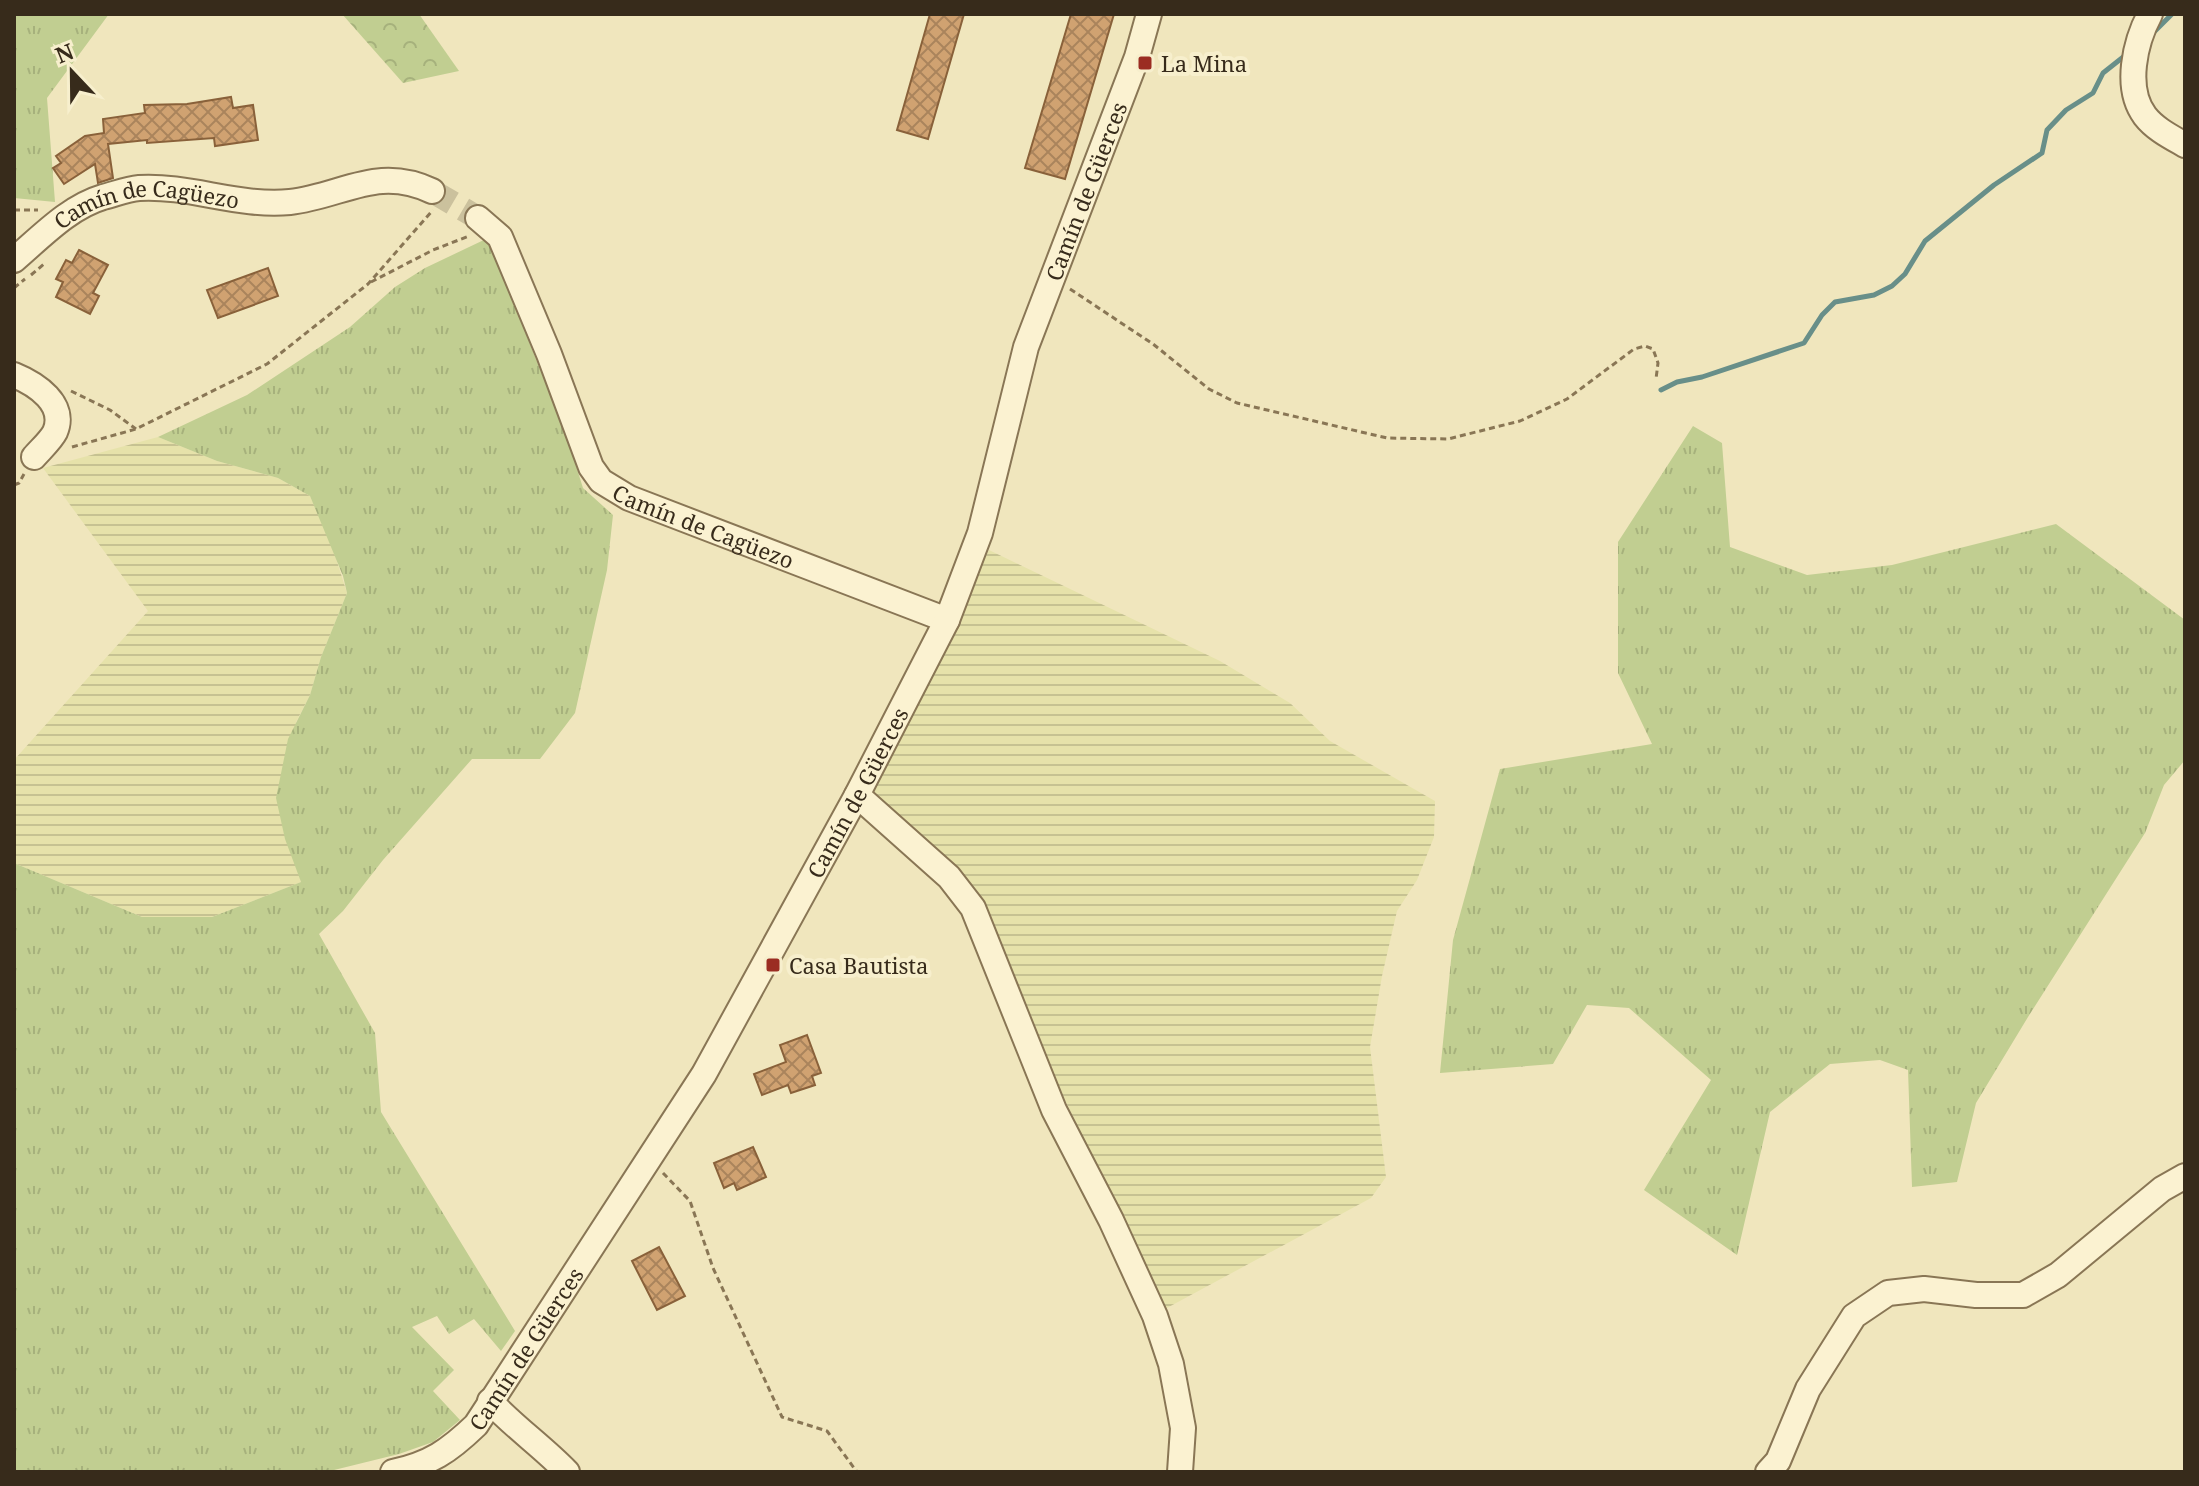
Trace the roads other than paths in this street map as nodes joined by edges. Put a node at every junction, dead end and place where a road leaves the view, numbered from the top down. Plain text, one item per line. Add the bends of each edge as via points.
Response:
1 (1149, 14) edge
2 (2145, 24) edge
3 (2185, 145) edge
4 (433, 200) tunnel mouth
5 (484, 223) tunnel mouth
6 (14, 260) edge
7 (14, 375) edge
8 (34, 457) road end
9 (947, 620) junction
10 (857, 795) junction
11 (2185, 1176) edge
12 (490, 1401) junction
13 (393, 1472) edge
14 (567, 1472) edge
15 (1180, 1472) edge
16 (1768, 1472) edge

1 - 9 street, Camín de Güerces via 1026,347 980,533
2 - 3 street via 2135,59 2137,99 2161,132
4 - 6 street, Camín de Cagüezo via 418,184 389,179 293,201 253,203 135,188 81,207
5 - 9 street, Camín de Cagüezo via 500,237 601,481 629,498
7 - 8 street via 49,397 58,414 55,432
9 - 10 street, Camín de Güerces
10 - 12 street, Camín de Güerces via 704,1074
10 - 15 street via 949,877 973,908 1054,1110 1155,1316 1183,1428
11 - 16 street via 2058,1275 2023,1295 1924,1289 1888,1293 1854,1316 1808,1389 1778,1461
12 - 13 street, Camín de Güerces via 455,1446 422,1466
12 - 14 street

